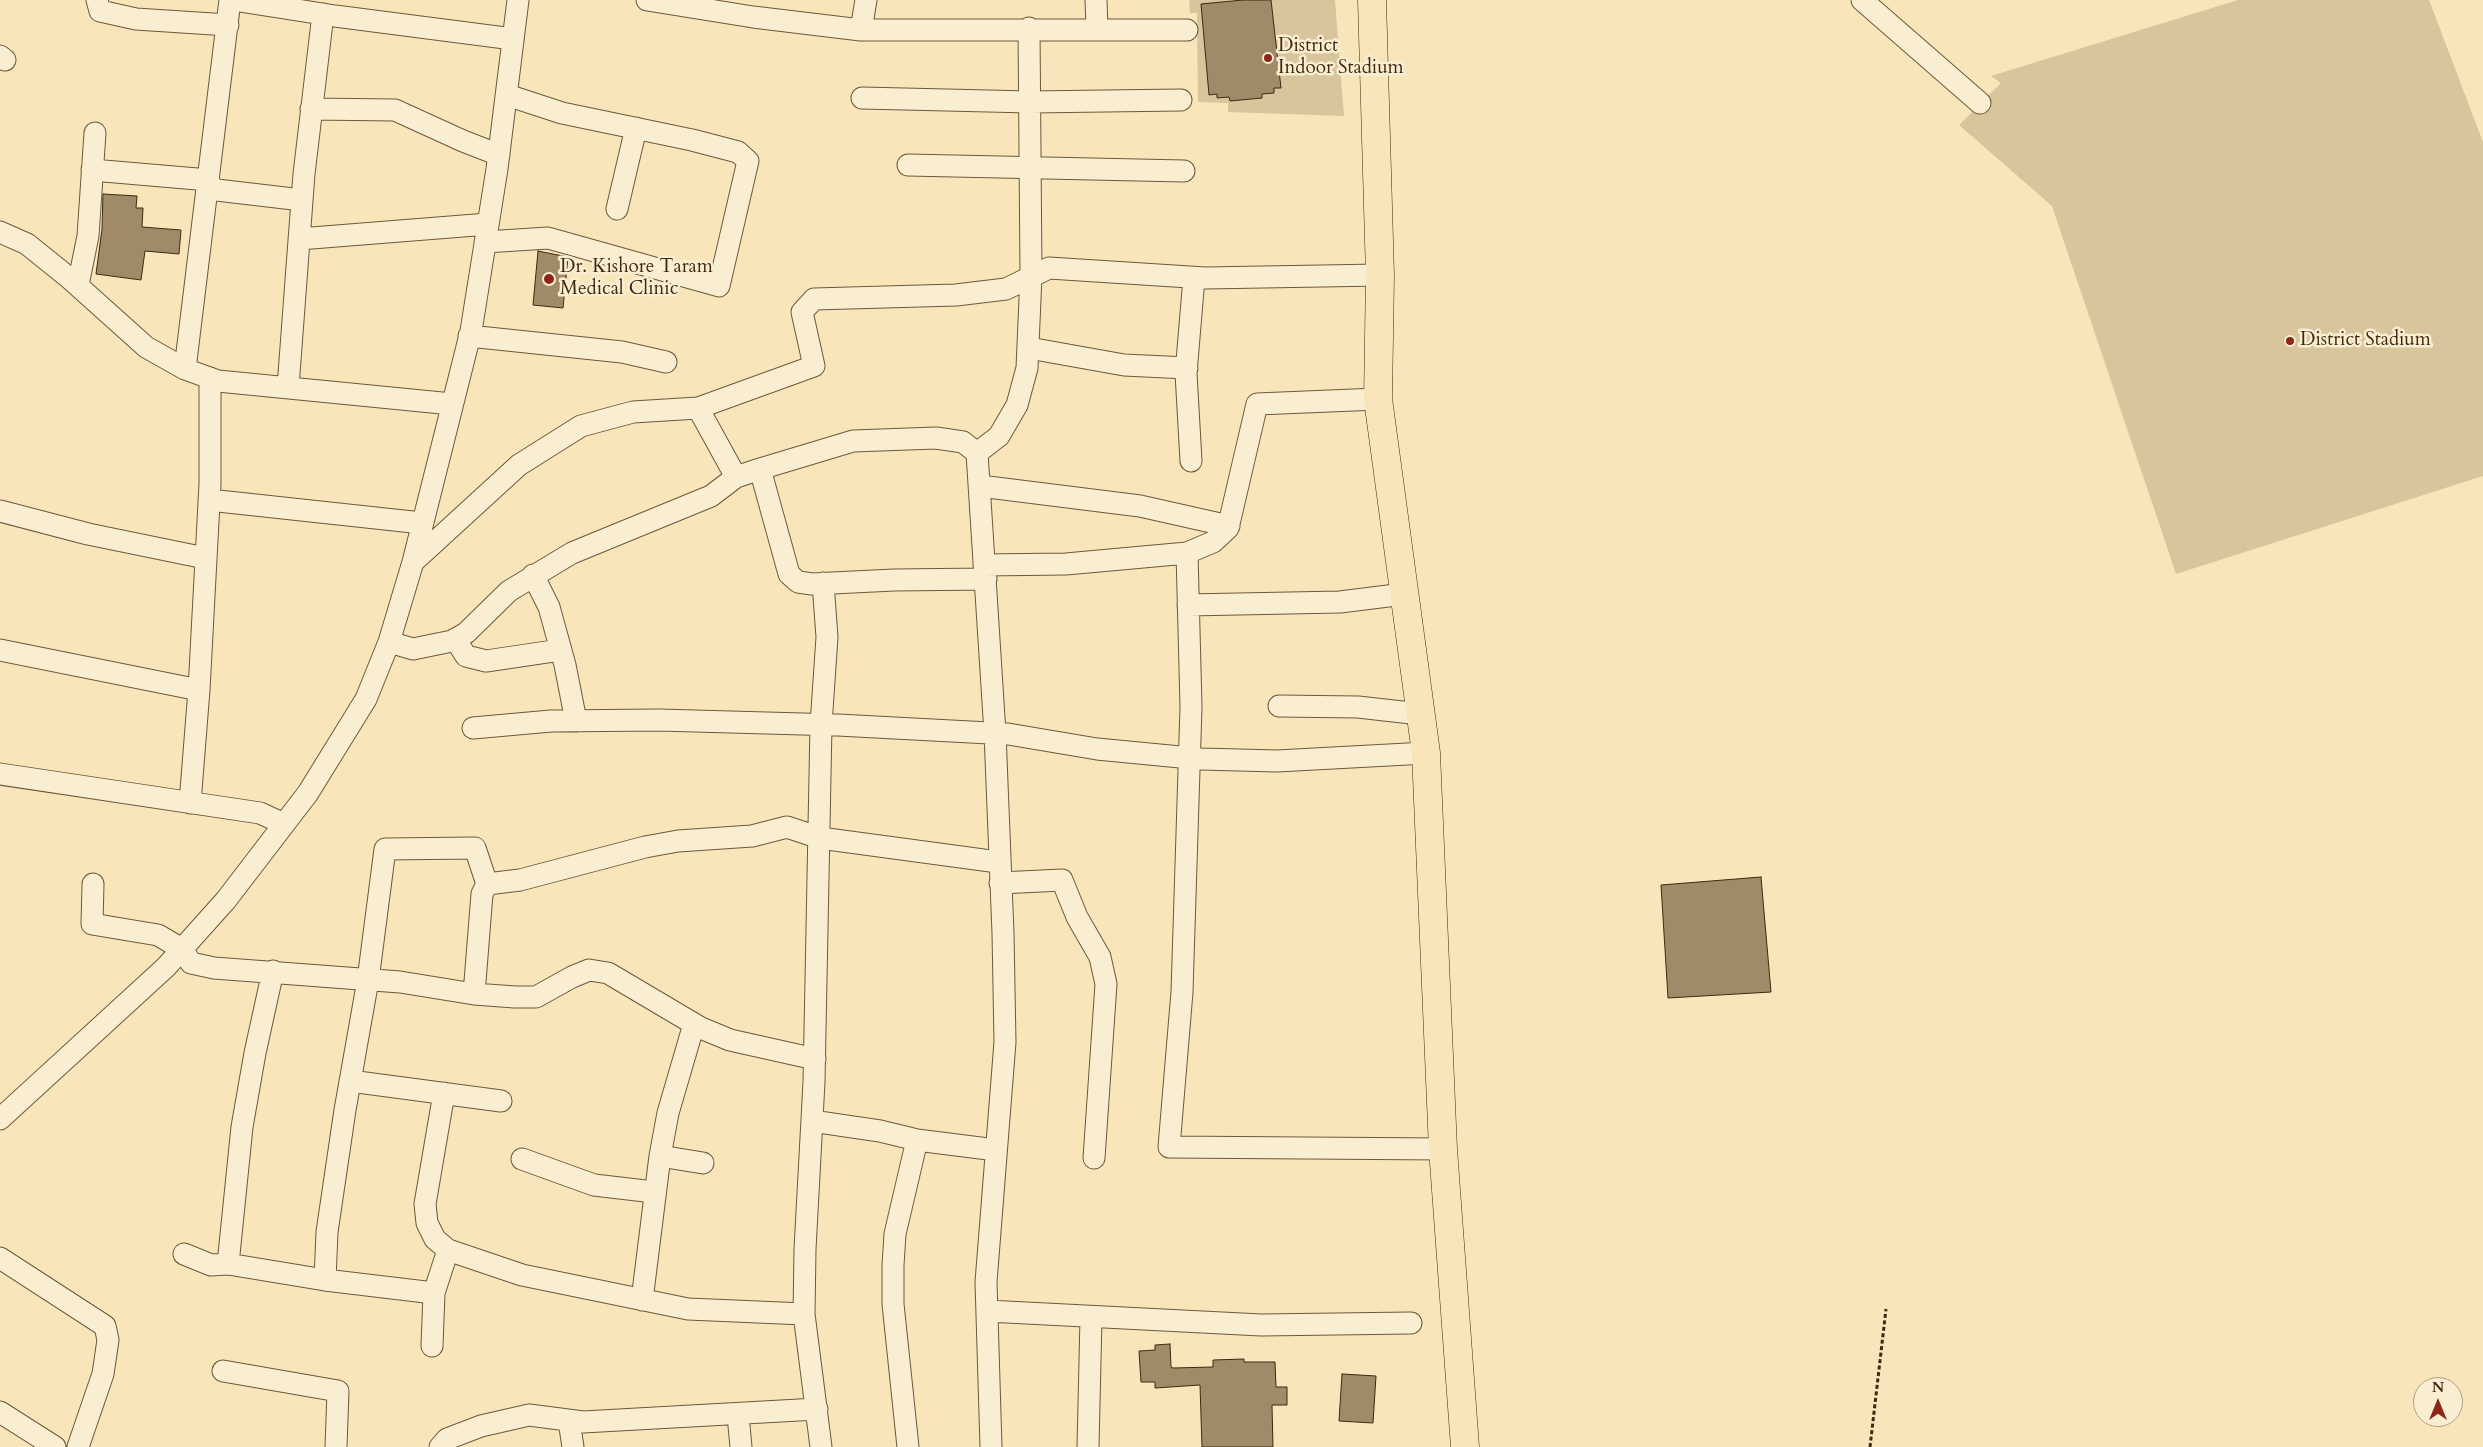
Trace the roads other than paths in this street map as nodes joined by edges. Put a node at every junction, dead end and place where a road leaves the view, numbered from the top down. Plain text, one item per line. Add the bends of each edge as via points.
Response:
1 (97, 0) edge
2 (232, 0) edge
3 (518, 0) edge
4 (647, 0) edge
5 (866, 0) edge
6 (1096, 0) edge
7 (1372, 0) edge
8 (1862, 0) edge
9 (323, 14) junction
10 (228, 25) junction
11 (1029, 28) junction
12 (1097, 29) junction
13 (861, 30) junction
14 (1187, 30) dead end
15 (513, 39) junction
16 (507, 95) junction
17 (862, 98) dead end
18 (1181, 100) dead end
19 (1030, 102) junction
20 (1980, 103) dead end
21 (312, 109) junction
22 (636, 128) junction
23 (95, 132) dead end
24 (499, 155) junction
25 (908, 165) dead end
26 (1030, 167) junction
27 (92, 170) junction
28 (1184, 171) dead end
29 (209, 185) junction
30 (302, 200) junction
31 (617, 209) dead end
32 (0, 232) edge
33 (487, 233) junction
34 (299, 239) junction
35 (1031, 276) junction
36 (1380, 276) junction
37 (1194, 278) junction
38 (78, 285) junction
39 (469, 336) junction
40 (1028, 348) junction
41 (666, 362) dead end
42 (1187, 368) junction
43 (185, 369) junction
44 (210, 378) junction
45 (288, 387) junction
46 (1378, 399) junction
47 (452, 404) junction
48 (698, 408) junction
49 (978, 453) junction
50 (1191, 461) dead end
51 (760, 469) junction
52 (736, 477) junction
53 (980, 486) junction
54 (209, 500) junction
55 (0, 511) edge
56 (422, 523) junction
57 (1229, 526) junction
58 (1187, 553) junction
59 (205, 558) junction
60 (413, 562) junction
61 (985, 572) junction
62 (533, 575) junction
63 (823, 583) junction
64 (1404, 594) junction
65 (1188, 605) junction
66 (454, 639) junction
67 (389, 642) junction
68 (0, 650) edge
69 (560, 650) junction
70 (199, 690) junction
71 (1279, 706) dead end
72 (1420, 714) junction
73 (576, 721) junction
74 (821, 725) junction
75 (473, 728) dead end
76 (995, 733) junction
77 (1426, 753) junction
78 (1190, 758) junction
79 (0, 774) edge
80 (190, 803) junction
81 (284, 824) junction
82 (820, 838) junction
83 (999, 872) junction
84 (93, 884) dead end
85 (487, 884) junction
86 (182, 949) junction
87 (273, 971) junction
88 (368, 980) junction
89 (474, 994) junction
90 (694, 1024) junction
91 (815, 1059) junction
92 (350, 1081) junction
93 (444, 1093) junction
94 (501, 1100) dead end
95 (0, 1119) edge
96 (812, 1122) junction
97 (917, 1140) junction
98 (1443, 1149) junction
99 (996, 1150) junction
100 (660, 1156) junction
101 (1094, 1158) dead end
102 (522, 1159) dead end
103 (704, 1163) dead end
104 (654, 1192) junction
105 (448, 1250) junction
106 (184, 1254) dead end
107 (0, 1258) edge
108 (228, 1264) junction
109 (325, 1280) junction
110 (434, 1293) junction
111 (642, 1300) junction
112 (987, 1311) junction
113 (804, 1314) junction
114 (1092, 1318) junction
115 (1412, 1323) dead end
116 (432, 1346) dead end
117 (224, 1371) dead end
118 (817, 1409) junction
119 (0, 1412) edge
120 (738, 1415) junction
121 (570, 1421) junction
122 (55, 1447) edge
123 (78, 1447) edge
124 (336, 1447) edge
125 (440, 1447) edge
126 (573, 1447) edge
127 (741, 1447) edge
128 (821, 1447) edge
129 (908, 1447) edge
130 (991, 1447) edge
131 (1088, 1447) edge
132 (1465, 1447) edge

1 - 10 street via 100,12 136,19
2 - 9 street
2 - 10 street
3 - 15 street
4 - 13 street
5 - 13 street
6 - 12 street
7 - 36 main road
8 - 20 street
9 - 15 street
9 - 21 street
10 - 29 street
11 - 12 street
11 - 13 street
11 - 19 street
12 - 14 street
15 - 16 street
16 - 22 street via 562,113
16 - 24 street
17 - 19 street
18 - 19 street
19 - 26 street
21 - 24 street via 395,110
21 - 30 street
22 - 31 street
22 - 33 street via 738,152 748,161 719,286 548,238
23 - 27 street
24 - 33 street
25 - 26 street
26 - 28 street
26 - 35 street
27 - 29 street
27 - 38 street via 88,236
29 - 30 street
29 - 43 street
30 - 34 street
32 - 38 street via 27,244
33 - 34 street
33 - 39 street
34 - 45 street
35 - 37 street via 1049,268
35 - 40 street
35 - 48 street via 1006,289 964,294 814,299 802,312 814,366
36 - 37 street
36 - 46 main road
37 - 42 street
38 - 43 street via 146,347
39 - 41 street via 622,352
39 - 47 street
40 - 42 street via 1124,365
40 - 49 street via 1027,368 1017,405 999,436
42 - 50 street
43 - 44 street
44 - 45 street
44 - 54 street
45 - 47 street
46 - 57 street via 1257,404
46 - 64 main road
47 - 56 street
48 - 52 street
48 - 60 street via 633,412 581,426 519,466
49 - 51 street via 963,442 936,438 853,441
49 - 53 street
51 - 52 street
51 - 63 street via 789,574 798,582
52 - 62 street via 711,496 572,553
53 - 57 street via 1140,506
53 - 61 street
54 - 56 street
54 - 59 street
55 - 59 street via 88,534
56 - 60 street
57 - 58 street via 1213,542
58 - 61 street
58 - 65 street
59 - 70 street
60 - 67 street
61 - 63 street
61 - 76 street
62 - 66 street via 509,591 466,633
62 - 69 street via 549,607
63 - 74 street via 827,637
64 - 65 street via 1340,602
64 - 72 main road
65 - 78 street
66 - 67 street via 413,649
66 - 69 street via 466,656 486,661
67 - 81 street via 366,699 308,793
68 - 70 street
69 - 73 street
70 - 80 street
71 - 72 street via 1358,707
72 - 77 main road
73 - 74 street
73 - 75 street
74 - 76 street
74 - 82 street
76 - 78 street via 1097,749
76 - 83 street
77 - 78 street via 1276,761
77 - 98 main road
78 - 98 street via 1182,992 1169,1147
79 - 80 street
80 - 81 street via 260,813
81 - 86 street via 226,900
82 - 83 street
82 - 85 street via 787,827 752,836 678,841 603,856 520,880
82 - 91 street
83 - 99 street via 1005,1042
83 - 101 street via 1062,880 1077,917 1100,957 1106,984
84 - 86 street via 92,924 158,935
85 - 88 street via 475,848 385,848
85 - 89 street via 482,894
86 - 87 street via 191,963 214,968
86 - 95 street
87 - 88 street
87 - 108 street via 242,1127
88 - 89 street
88 - 92 street
89 - 90 street via 536,997 589,970 608,972
90 - 91 street via 730,1040
90 - 100 street via 668,1113
91 - 96 street
92 - 93 street
92 - 109 street via 327,1232
93 - 94 street
93 - 105 street via 425,1204 427,1223 434,1239
96 - 97 street via 880,1131
96 - 113 street
97 - 99 street
97 - 129 street via 895,1234 893,1265 893,1304
98 - 132 main road
99 - 112 street via 986,1282
100 - 103 street
100 - 104 street
102 - 104 street via 594,1185
104 - 111 street
105 - 110 street
105 - 111 street via 522,1275
106 - 108 street via 211,1265
107 - 123 street via 105,1326 108,1340 103,1374
108 - 109 street
109 - 110 street
110 - 116 street
111 - 113 street via 688,1309
112 - 114 street
112 - 130 street
113 - 118 street
114 - 115 street via 1261,1325
114 - 131 street
117 - 124 street via 338,1391
118 - 120 street
118 - 128 street
119 - 122 street
120 - 121 street
120 - 127 street
121 - 125 street via 529,1415 482,1426 447,1439
121 - 126 street

